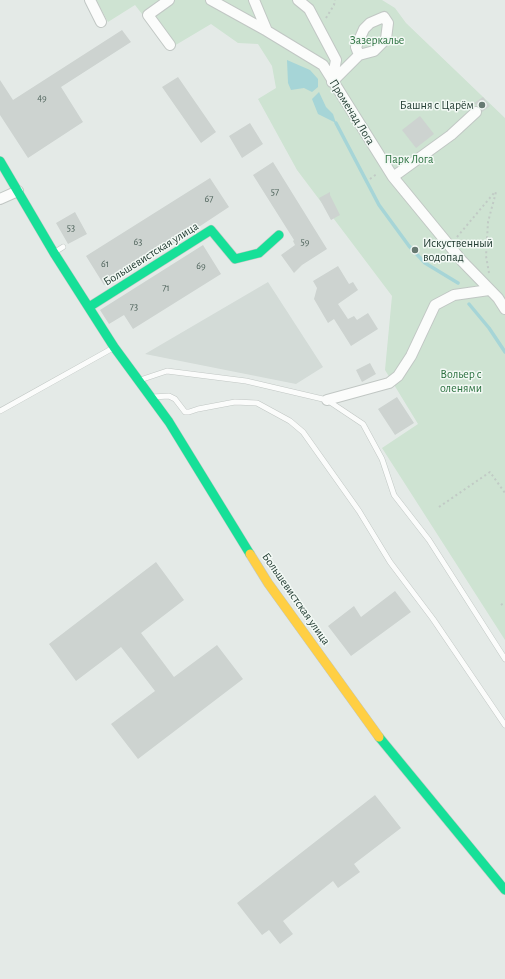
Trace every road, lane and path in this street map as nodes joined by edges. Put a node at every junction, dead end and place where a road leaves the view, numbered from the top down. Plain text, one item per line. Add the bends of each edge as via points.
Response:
1 (90, 0) edge
2 (169, 0) edge
3 (213, 0) edge
4 (254, 0) edge
5 (298, 0) edge
6 (101, 22) dead end
7 (267, 31) junction
8 (170, 45) dead end
9 (359, 55) dead end
10 (332, 82) junction
11 (476, 112) dead end
12 (0, 161) edge
13 (393, 177) junction
14 (18, 191) junction
15 (0, 199) edge
16 (279, 235) dead end
17 (64, 246) dead end
18 (450, 246) junction
19 (54, 252) junction
20 (489, 290) junction
21 (89, 307) junction
22 (505, 309) edge
23 (114, 347) junction
24 (139, 380) junction
25 (151, 397) junction
26 (327, 400) junction
27 (0, 410) edge
28 (505, 493) edge
29 (439, 507) dead end
30 (505, 602) edge
31 (500, 605) dead end
32 (505, 659) edge
33 (505, 725) edge
34 (505, 890) edge

1 - 6 street
2 - 8 street via 148,15
3 - 7 street, Променад Лога
4 - 7 street
5 - 10 street via 309,9 336,60
7 - 10 street, Променад Лога via 323,65
9 - 10 street
10 - 13 street, Променад Лога
11 - 13 street via 452,135
12 - 14 street, Большевистская улица
13 - 18 street, Променад Лога
14 - 15 street
14 - 19 street, Большевистская улица
16 - 21 street, Большевистская улица via 259,254 235,259 211,230
17 - 19 lane
18 - 20 street, Променад Лога
18 - 20 path via 496,192 488,222 486,256 491,283
19 - 21 street, Большевистская улица
20 - 22 street, Променад Лога
20 - 26 street via 454,295 435,305 411,356 398,376 389,383
21 - 23 street, Большевистская улица
23 - 24 street, Большевистская улица
23 - 27 lane
24 - 25 street, Большевистская улица
24 - 26 lane via 167,371 246,381
25 - 33 lane via 169,396 185,412 235,402 257,403 290,421 303,432 359,511 390,562 434,619
25 - 34 street, Большевистская улица via 268,582 375,732
26 - 32 lane via 363,424 382,459 394,495 429,540
28 - 29 path via 490,472
30 - 31 path

